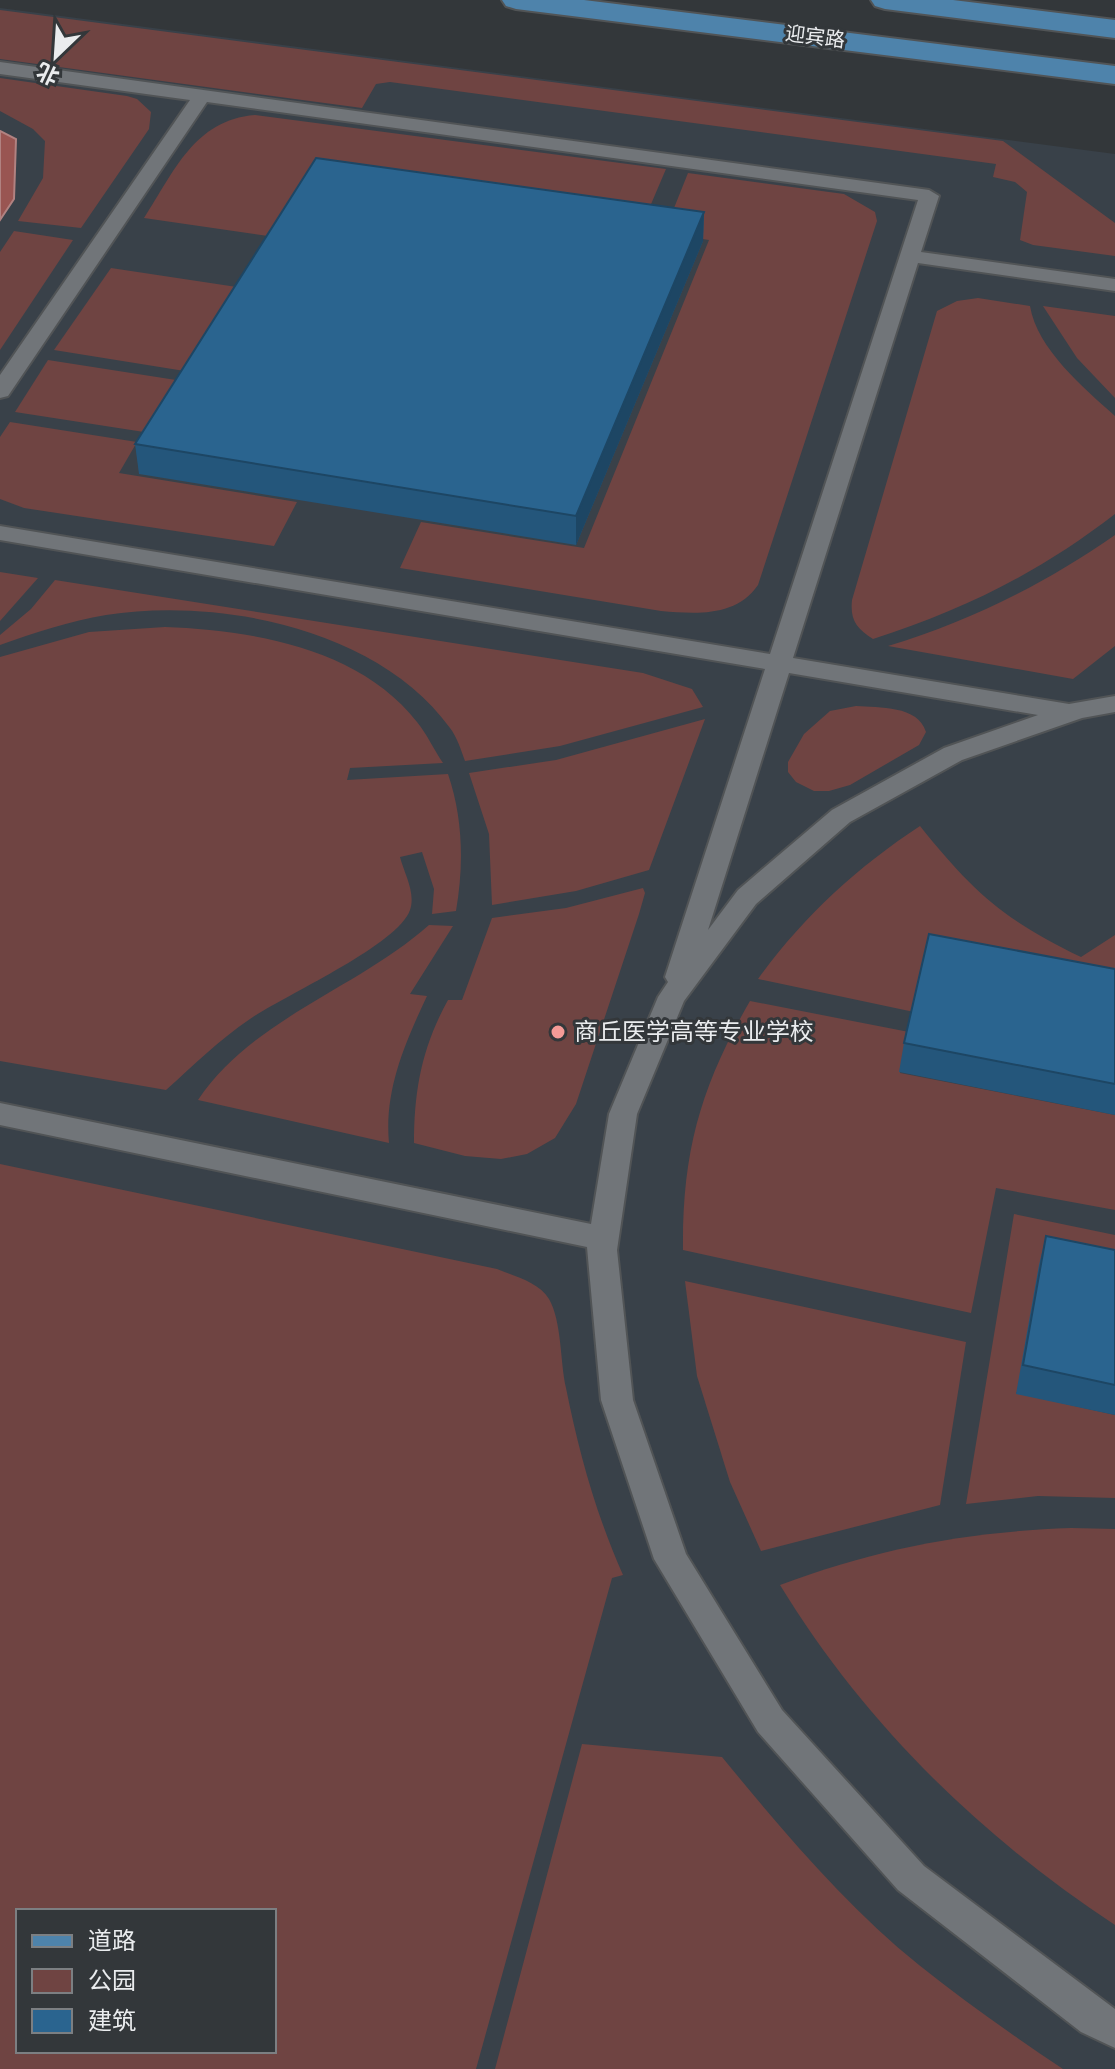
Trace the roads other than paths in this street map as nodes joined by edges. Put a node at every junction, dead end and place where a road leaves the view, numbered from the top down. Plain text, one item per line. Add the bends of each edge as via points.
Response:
1 (516, 0) edge
2 (885, 0) edge
3 (1115, 29) edge
4 (0, 68) edge
5 (1115, 75) edge
6 (202, 96) junction
7 (909, 256) junction
8 (1115, 285) edge
9 (0, 391) edge
10 (0, 533) edge
11 (779, 663) junction
12 (1115, 704) edge
13 (1072, 712) junction
14 (672, 997) junction
15 (0, 1114) edge
16 (604, 1239) junction
17 (1115, 2029) edge

1 - 5 main road, 迎宾路
2 - 3 main road
4 - 6 lane
6 - 7 lane via 929,196
6 - 9 lane
7 - 8 lane
7 - 11 lane
10 - 11 lane
11 - 13 lane
11 - 14 lane
12 - 13 lane
13 - 14 lane via 953,754 841,816 747,897
14 - 16 lane via 623,1114
15 - 16 lane
16 - 17 lane via 617,1400 666,1545 770,1721 911,1878 1094,2019

